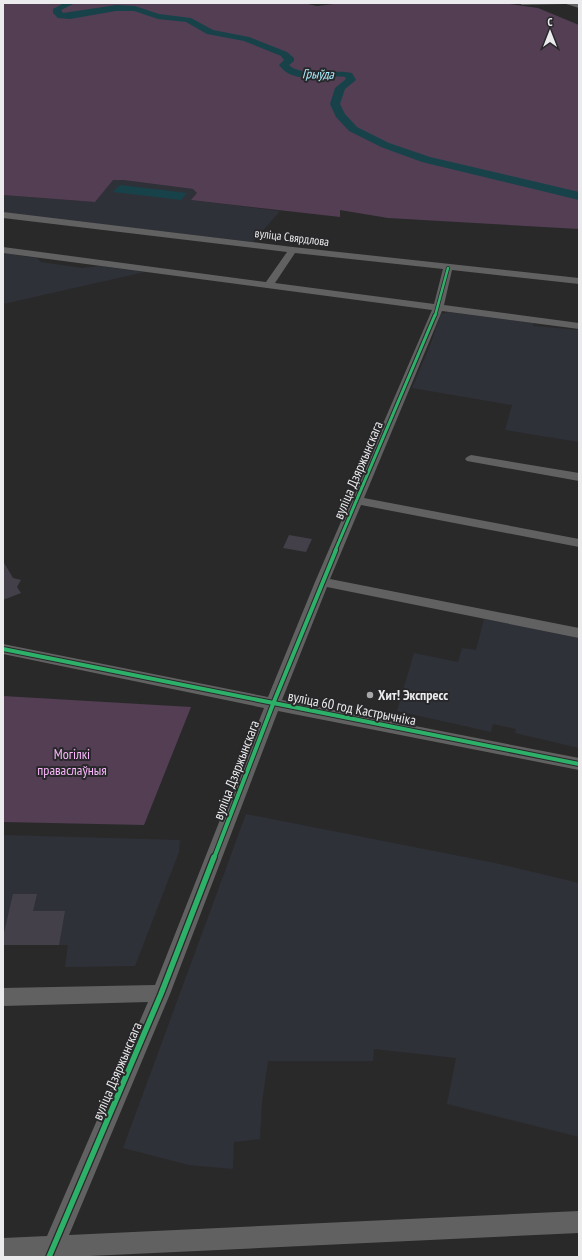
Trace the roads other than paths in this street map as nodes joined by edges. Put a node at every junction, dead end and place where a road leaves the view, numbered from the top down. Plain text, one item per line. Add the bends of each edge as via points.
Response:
1 (522, 3) edge
2 (566, 3) edge
3 (579, 6) edge
4 (3, 215) edge
5 (7, 250) edge
6 (293, 250) junction
7 (448, 268) junction
8 (579, 281) edge
9 (269, 285) junction
10 (438, 308) junction
11 (579, 326) edge
12 (471, 459) dead end
13 (579, 477) edge
14 (357, 500) junction
15 (579, 543) edge
16 (322, 582) junction
17 (579, 633) edge
18 (3, 649) edge
19 (273, 704) junction
20 (579, 764) edge
21 (161, 994) junction
22 (3, 997) edge
23 (579, 1222) edge
24 (3, 1249) edge
25 (51, 1252) edge

1 - 2 street
2 - 3 street
4 - 6 street, вуліца Свярдлова
5 - 9 street
6 - 7 street, вуліца Свярдлова
6 - 9 street
7 - 8 street, вуліца Свярдлова
7 - 10 street, вуліца Дзяржынскага
9 - 10 street
10 - 11 street
10 - 14 street, вуліца Дзяржынскага
12 - 13 street
14 - 15 street
14 - 16 street, вуліца Дзяржынскага
16 - 17 street
16 - 19 street, вуліца Дзяржынскага
18 - 19 street, вуліца 60 год Кастрычніка
19 - 20 street, вуліца 60 год Кастрычніка
19 - 21 street, вуліца Дзяржынскага
21 - 22 street
21 - 25 street, вуліца Дзяржынскага
23 - 25 street
24 - 25 street

